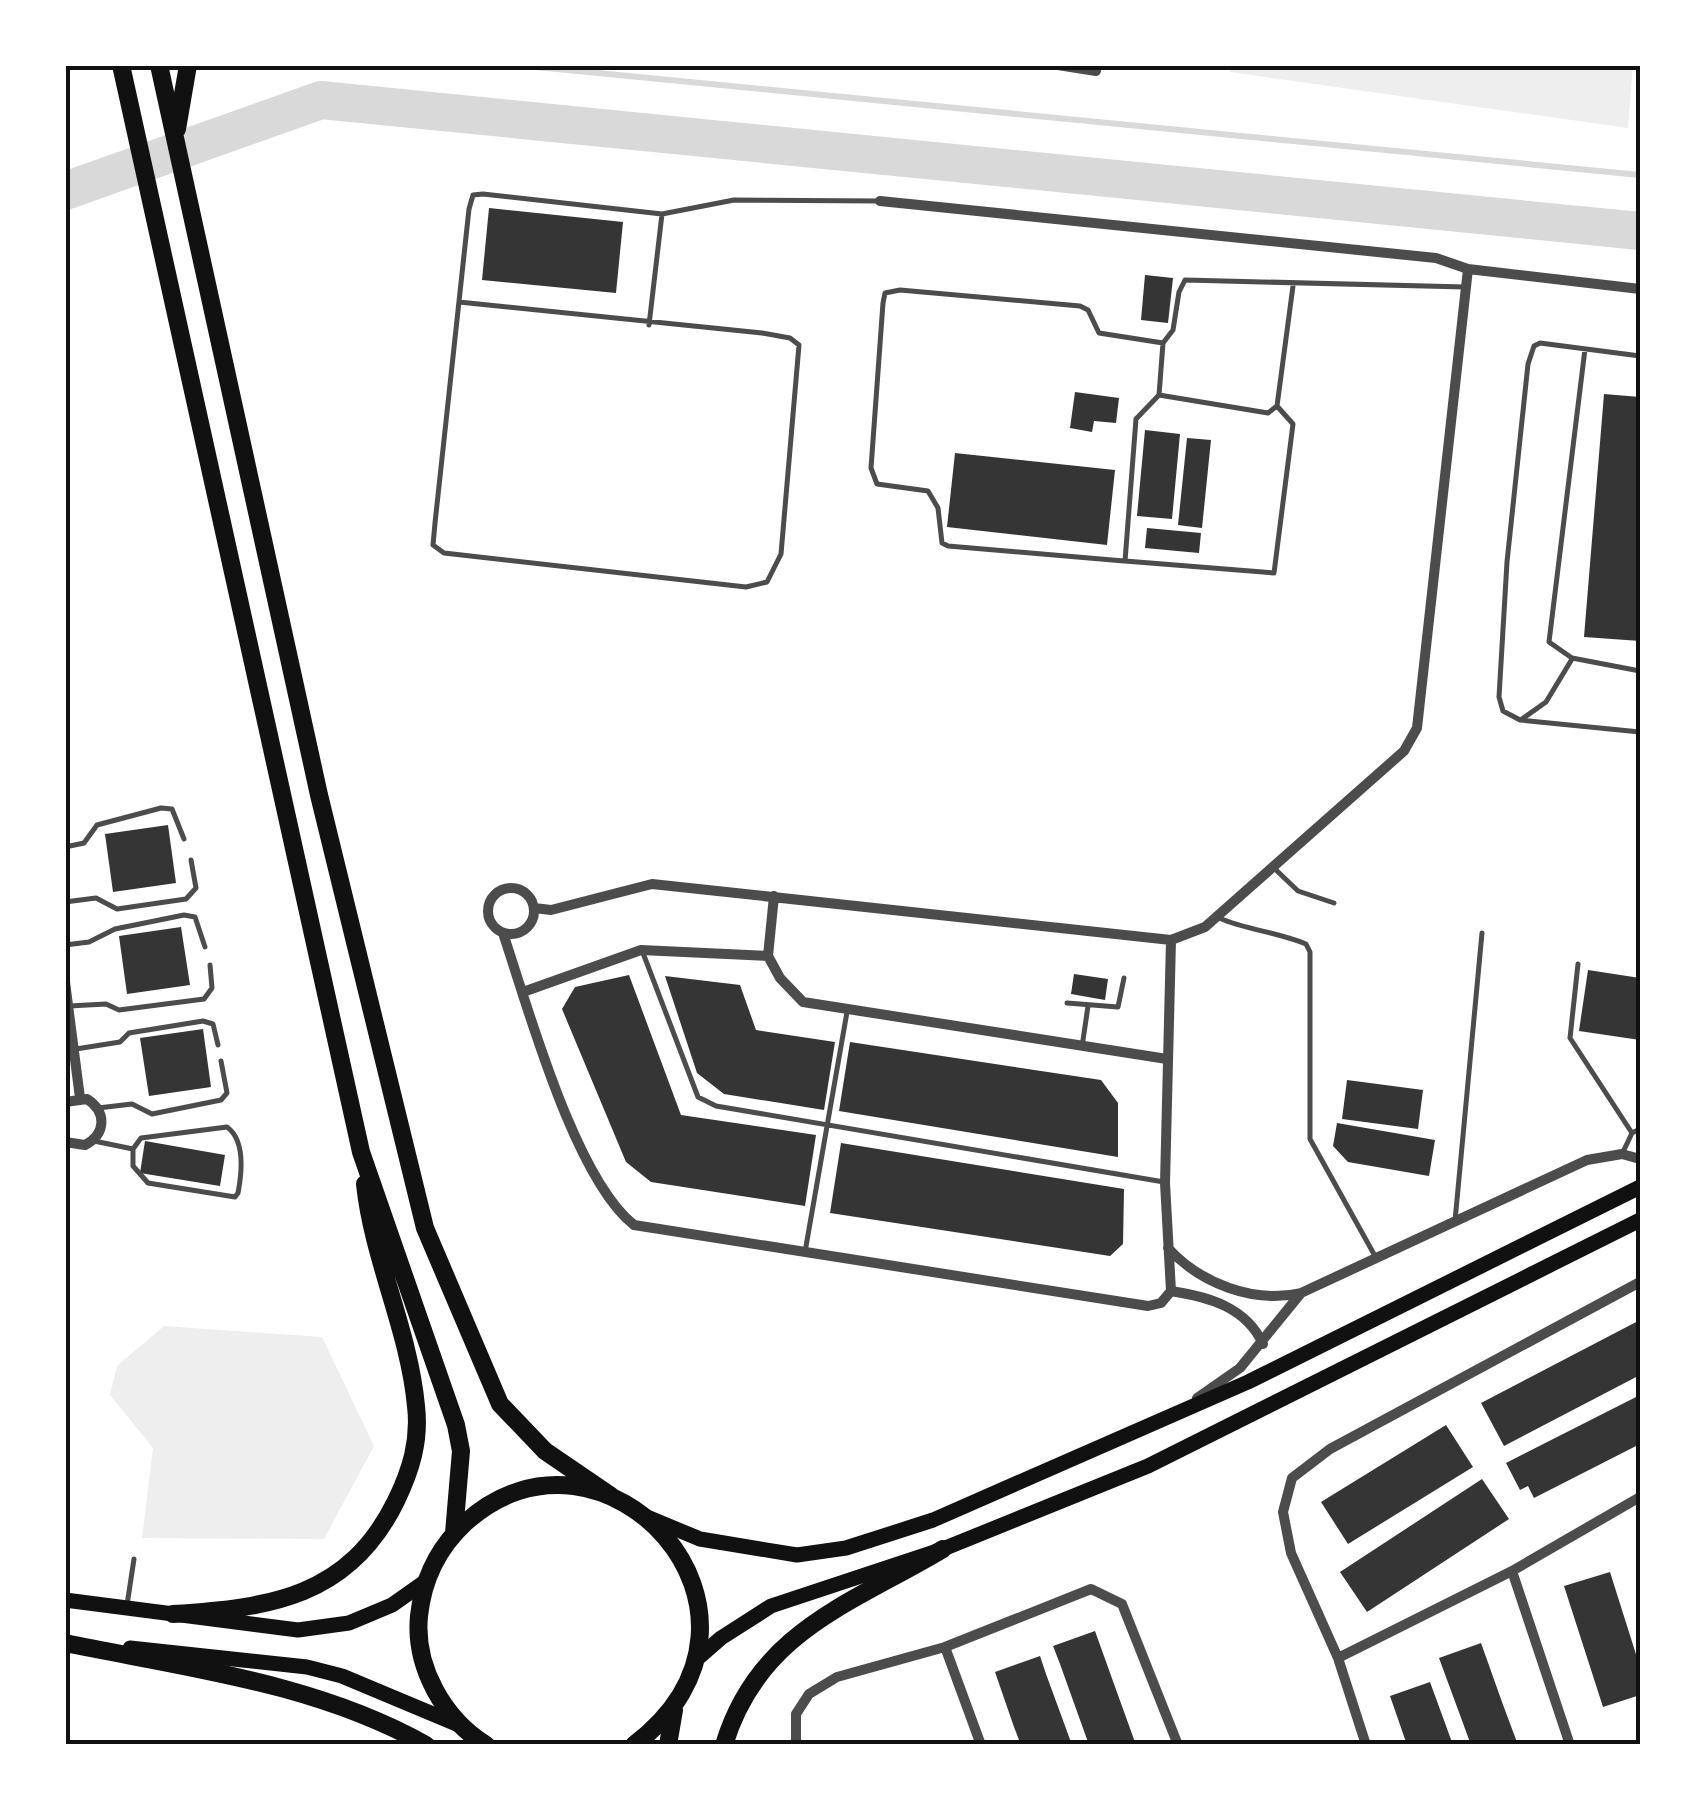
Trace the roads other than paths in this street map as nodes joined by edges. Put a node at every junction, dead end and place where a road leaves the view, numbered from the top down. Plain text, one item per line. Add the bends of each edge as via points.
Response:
1 (121, 65) edge
2 (159, 65) edge
3 (188, 65) edge
4 (1058, 65) edge
5 (1096, 71) dead end
6 (176, 139) junction
7 (880, 201) joint
8 (662, 214) junction
9 (1468, 268) junction
10 (1293, 286) junction
11 (1465, 287) junction
12 (1640, 290) edge
13 (459, 302) junction
14 (649, 324) junction
15 (1163, 343) junction
16 (1585, 350) junction
17 (1640, 356) edge
18 (1159, 396) junction
19 (1277, 406) junction
20 (1126, 560) junction
21 (1572, 658) junction
22 (1640, 671) edge
23 (1520, 720) junction
24 (1640, 732) edge
25 (184, 839) dead end
26 (65, 847) edge
27 (191, 860) dead end
28 (1273, 866) junction
29 (774, 896) junction
30 (65, 902) edge
31 (1334, 903) dead end
32 (534, 908) junction
33 (1218, 918) junction
34 (503, 933) junction
35 (1482, 934) dead end
36 (1171, 940) junction
37 (65, 945) edge
38 (205, 947) dead end
39 (642, 950) junction
40 (768, 956) junction
41 (210, 964) dead end
42 (1578, 964) dead end
43 (1124, 978) dead end
44 (65, 982) edge
45 (522, 992) junction
46 (1067, 1003) dead end
47 (1088, 1006) junction
48 (847, 1011) junction
49 (68, 1015) edge
50 (218, 1045) dead end
51 (1082, 1047) junction
52 (76, 1049) junction
53 (1167, 1058) junction
54 (221, 1061) dead end
55 (80, 1098) junction
56 (65, 1102) edge
57 (98, 1108) junction
58 (826, 1122) junction
59 (1640, 1129) edge
60 (1632, 1132) junction
61 (94, 1140) junction
62 (65, 1142) edge
63 (133, 1149) junction
64 (362, 1152) junction
65 (1622, 1154) junction
66 (1640, 1159) edge
67 (1165, 1183) junction
68 (1640, 1187) edge
69 (1640, 1220) edge
70 (1455, 1224) junction
71 (1168, 1247) junction
72 (805, 1255) junction
73 (1378, 1259) junction
74 (1640, 1282) edge
75 (1171, 1291) junction
76 (1301, 1293) junction
77 (1262, 1344) junction
78 (1177, 1410) junction
79 (611, 1496) junction
80 (1640, 1497) edge
81 (647, 1517) junction
82 (454, 1533) junction
83 (943, 1549) junction
84 (134, 1559) dead end
85 (1512, 1572) junction
86 (426, 1581) junction
87 (65, 1600) edge
88 (126, 1608) junction
89 (173, 1614) junction
90 (65, 1642) edge
91 (945, 1647) junction
92 (698, 1658) junction
93 (1338, 1658) junction
94 (676, 1705) junction
95 (459, 1724) junction
96 (426, 1745) edge
97 (486, 1745) edge
98 (634, 1745) edge
99 (668, 1745) edge
100 (724, 1745) edge
101 (796, 1745) edge
102 (981, 1745) edge
103 (1178, 1745) edge
104 (1366, 1745) edge
105 (1570, 1745) edge

1 - 64 main road
2 - 6 main road
3 - 6 main road
4 - 5 street
6 - 79 main road via 319,795 425,1228 500,1404 545,1451
7 - 8 lane via 734,200
7 - 9 street via 1417,256
8 - 13 lane via 473,195
8 - 14 lane
9 - 11 street
9 - 12 street
10 - 11 lane
10 - 15 lane via 1186,280
10 - 19 lane
11 - 28 street via 1417,728 1404,751
13 - 14 lane
13 - 14 lane via 433,545 444,554 746,587 766,582 782,554 799,345 762,333
15 - 18 lane
15 - 20 lane via 1099,334 1080,306 900,290 886,293 883,303 871,468 877,484 928,491 938,508 939,537 948,546
16 - 17 lane
16 - 21 lane via 1548,634 1552,646
16 - 23 lane via 1540,343 1528,364 1499,697 1503,711
18 - 19 lane via 1268,413
18 - 20 lane via 1136,419
19 - 20 lane via 1293,424 1274,573
21 - 22 lane
21 - 23 lane via 1546,702
23 - 24 lane
25 - 26 lane via 178,816 161,808 97,825 84,842
27 - 30 lane via 196,888 186,899 117,910 96,898
28 - 31 lane via 1298,891
28 - 33 street
29 - 32 street via 652,884 551,910
29 - 36 street
29 - 40 street
32 - 34 street via 525,929
32 - 34 street via 521,890 506,888 494,896 488,917
33 - 36 street
33 - 73 lane via 1306,944 1310,952 1310,1138
34 - 45 street
35 - 70 lane
36 - 53 street
37 - 38 lane via 184,915 195,917
39 - 40 street
39 - 45 street
39 - 58 lane via 698,1097 716,1106
40 - 48 street via 803,1002
41 - 49 lane via 212,988 204,999 119,1010 106,1004
42 - 60 lane via 1570,1038
43 - 47 lane via 1118,1007
44 - 49 street
45 - 72 street via 591,1173 616,1211 651,1230
46 - 47 lane
47 - 51 lane
48 - 51 street
48 - 58 lane
49 - 52 street
50 - 52 lane via 213,1024 203,1021
51 - 53 street
52 - 55 street
53 - 67 street
54 - 57 lane via 227,1089 221,1100 152,1114 132,1104
55 - 56 street
55 - 57 street
57 - 61 street via 102,1129
58 - 67 lane
58 - 72 lane
59 - 60 lane
60 - 65 lane
61 - 62 street
61 - 63 lane
63 - 63 lane via 140,1138 227,1128 239,1147 238,1193 148,1182 132,1166
64 - 82 main road via 456,1425 461,1470
64 - 89 main road via 370,1233 416,1405 418,1439 409,1474 375,1536 333,1576 250,1609
65 - 66 street
65 - 70 street via 1587,1160
67 - 71 street
68 - 78 main road via 1264,1374
69 - 83 main road via 1148,1466
70 - 73 street
71 - 75 street
71 - 76 street via 1222,1286 1270,1297
72 - 75 street via 1129,1305 1161,1303
73 - 76 street
74 - 93 street via 1330,1449 1292,1478 1283,1500 1287,1535
75 - 77 street via 1243,1314
76 - 77 street
77 - 78 street via 1240,1368
78 - 81 main road via 932,1520 820,1554 739,1548
79 - 81 main road
79 - 82 main road via 562,1486 532,1489 490,1505
80 - 85 street
81 - 92 main road via 682,1558 695,1588
82 - 86 main road
83 - 92 main road via 771,1606
83 - 100 main road via 842,1602 797,1636 746,1696
84 - 88 lane
85 - 93 street
85 - 105 street
86 - 89 main road via 392,1605 326,1628
86 - 95 main road via 418,1619 422,1657 436,1693
87 - 88 main road
88 - 89 main road
90 - 95 main road via 307,1667
90 - 96 main road via 300,1692
91 - 101 street via 837,1677 809,1694 796,1714
91 - 102 street
91 - 103 street via 1056,1599 1091,1589 1107,1593 1122,1604
92 - 94 main road
93 - 104 street
94 - 98 main road
94 - 99 main road
95 - 97 main road

